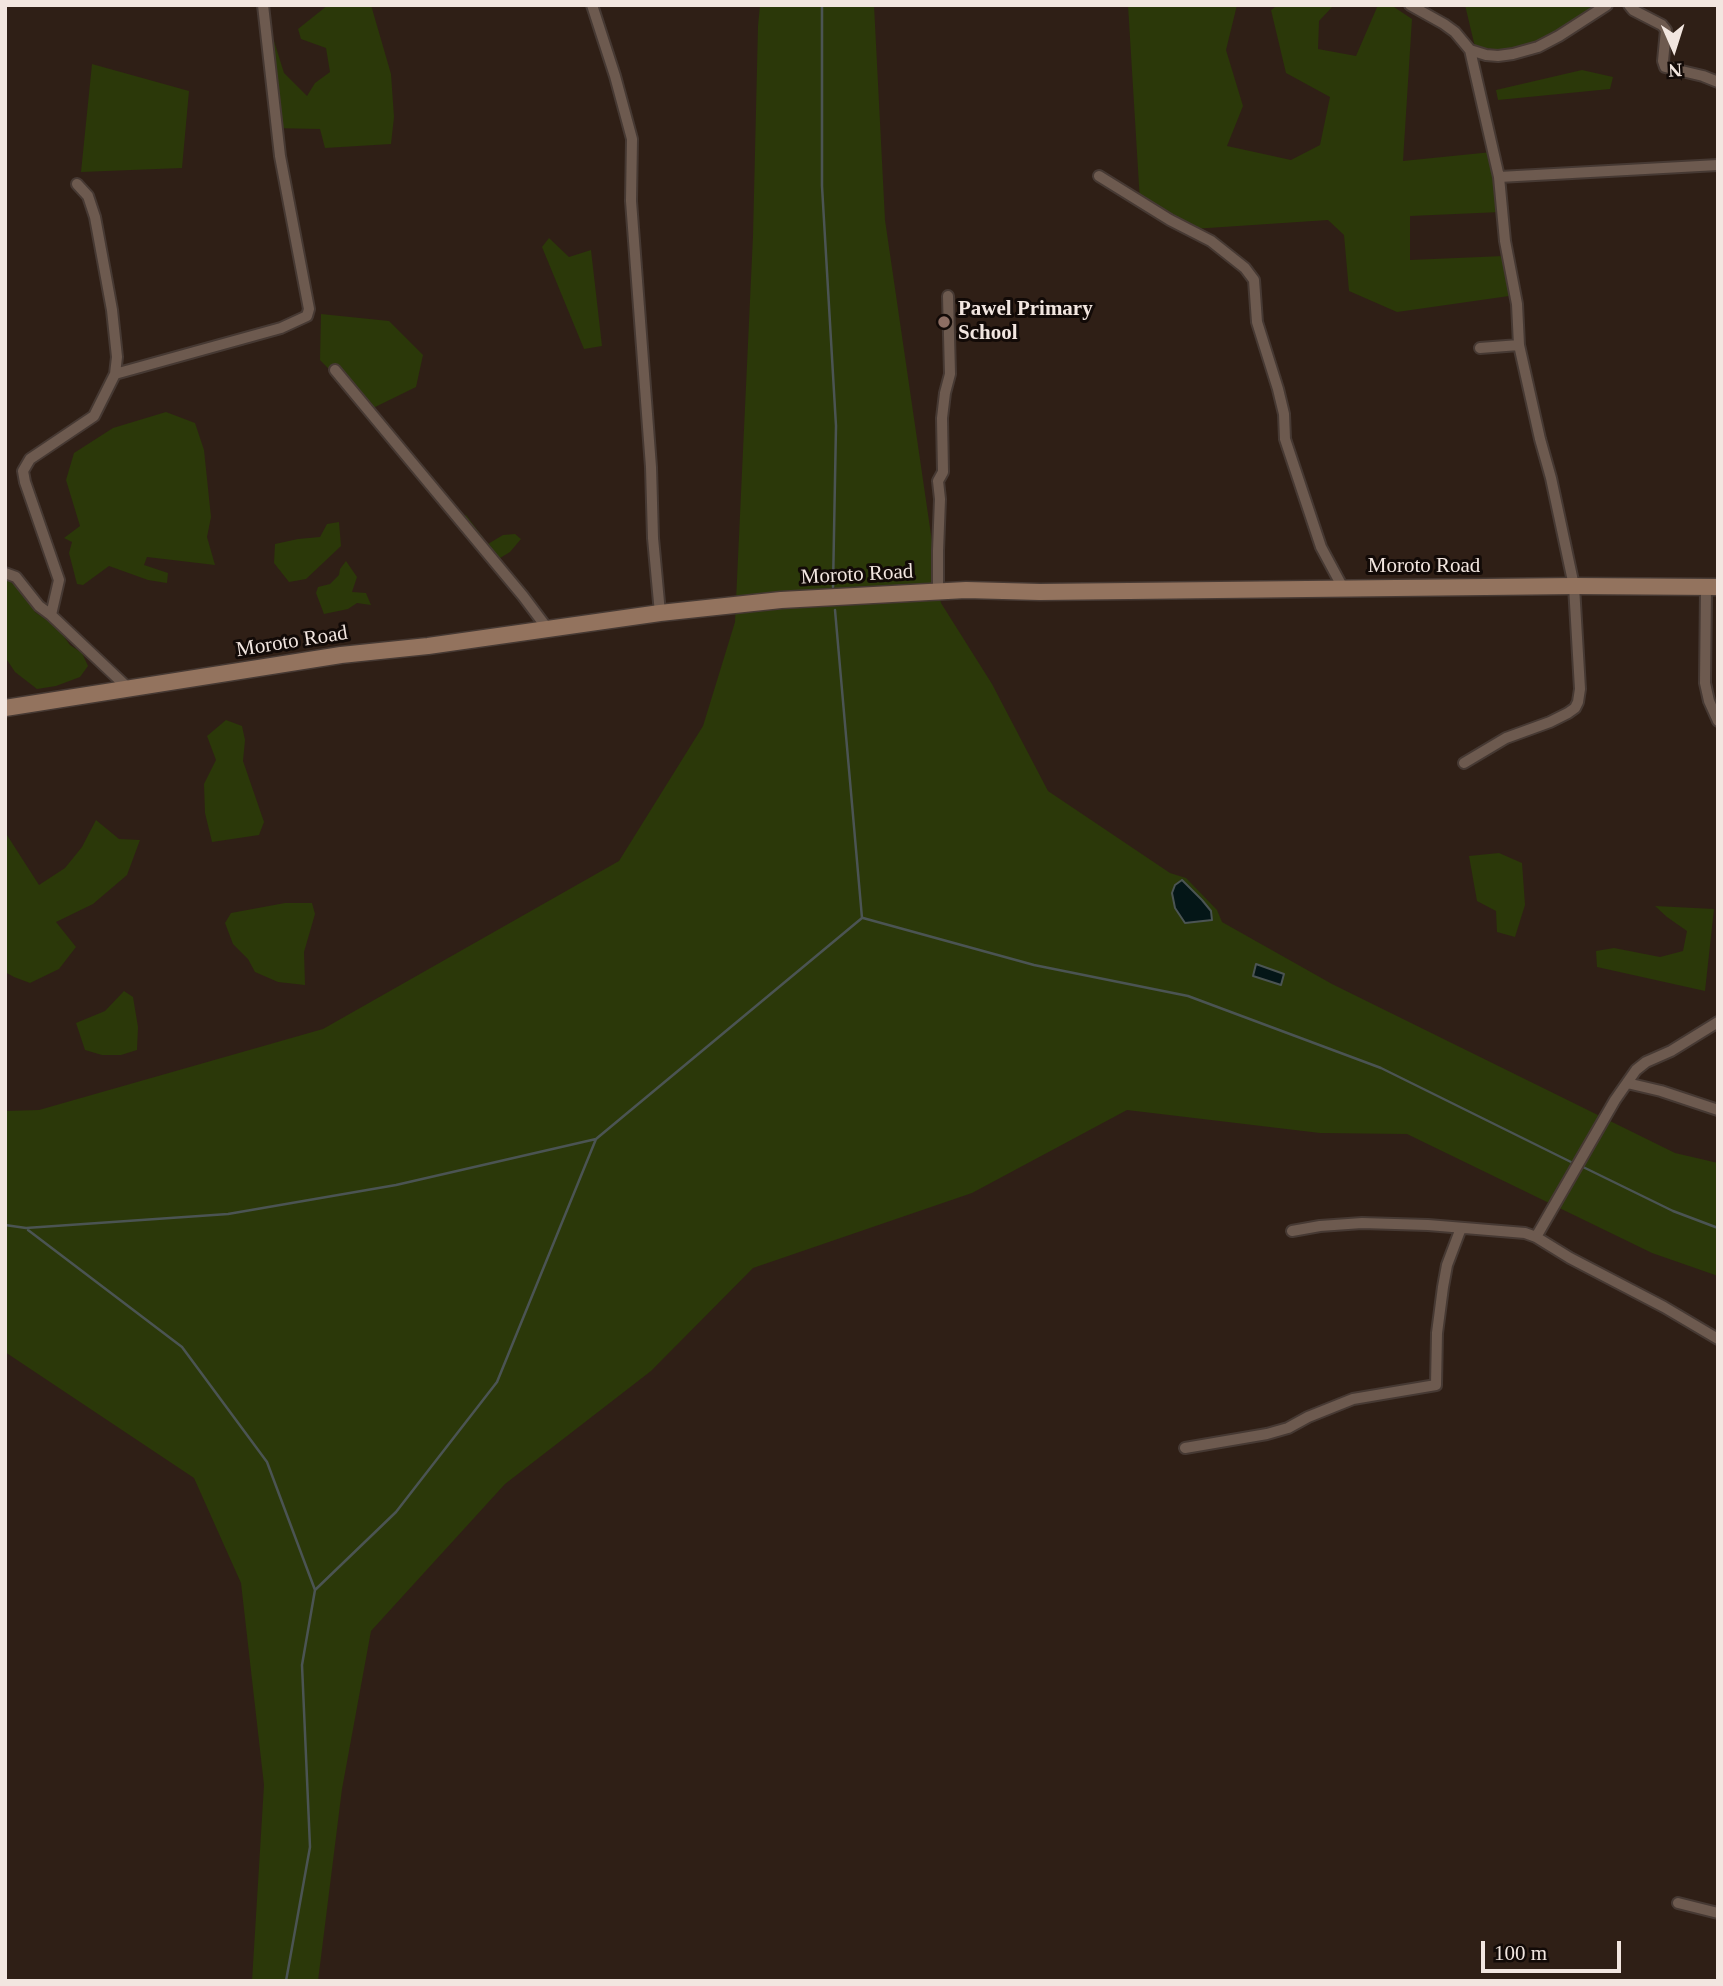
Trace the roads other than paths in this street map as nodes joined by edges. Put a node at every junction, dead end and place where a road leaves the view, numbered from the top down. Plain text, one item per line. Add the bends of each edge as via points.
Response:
1 (263, 5) edge
2 (592, 5) edge
3 (1410, 5) edge
4 (1607, 5) edge
5 (1629, 5) edge
6 (1471, 50) junction
7 (1718, 82) edge
8 (1718, 165) edge
9 (1099, 176) dead end
10 (1499, 177) junction
11 (77, 184) dead end
12 (948, 296) dead end
13 (1518, 345) junction
14 (1480, 348) dead end
15 (335, 370) dead end
16 (115, 374) junction
17 (5, 573) edge
18 (1574, 586) junction
19 (1712, 587) edge
20 (1343, 588) junction
21 (938, 591) junction
22 (660, 613) junction
23 (51, 615) junction
24 (547, 628) junction
25 (128, 688) junction
26 (5, 708) edge
27 (1718, 721) edge
28 (1464, 763) dead end
29 (1718, 1022) edge
30 (1627, 1083) junction
31 (1718, 1110) edge
32 (1461, 1228) junction
33 (1292, 1231) dead end
34 (1536, 1237) junction
35 (1718, 1339) edge
36 (1185, 1448) dead end
37 (1678, 1903) dead end
38 (1718, 1913) edge

1 - 16 street via 280,156 307,316 281,328
2 - 22 street via 632,139 631,201
3 - 6 street via 1455,32
4 - 6 street via 1538,47 1498,56
5 - 7 street via 1666,30 1665,67
6 - 10 street
8 - 10 street
9 - 20 street via 1211,241 1254,280 1257,322 1284,414 1285,439 1321,547
10 - 13 street via 1517,304
11 - 16 street via 89,196 113,310
12 - 21 street via 950,374 942,418 943,472 938,481
13 - 14 street
13 - 18 street
15 - 24 street
16 - 23 street via 94,416 30,459 23,471 59,580
17 - 23 street via 16,577
18 - 19 main road, Moroto Road
18 - 20 main road, Moroto Road
18 - 28 street via 1580,689 1574,708 1506,738
19 - 27 street via 1705,683
20 - 21 main road, Moroto Road
21 - 22 main road, Moroto Road
22 - 24 main road, Moroto Road
23 - 25 street
24 - 25 main road, Moroto Road
25 - 26 main road, Moroto Road
29 - 30 street via 1646,1062
30 - 31 street
30 - 34 street
32 - 33 street via 1362,1223
32 - 34 street
32 - 36 street via 1443,1287 1436,1385 1353,1399 1288,1428
34 - 35 street
37 - 38 street

